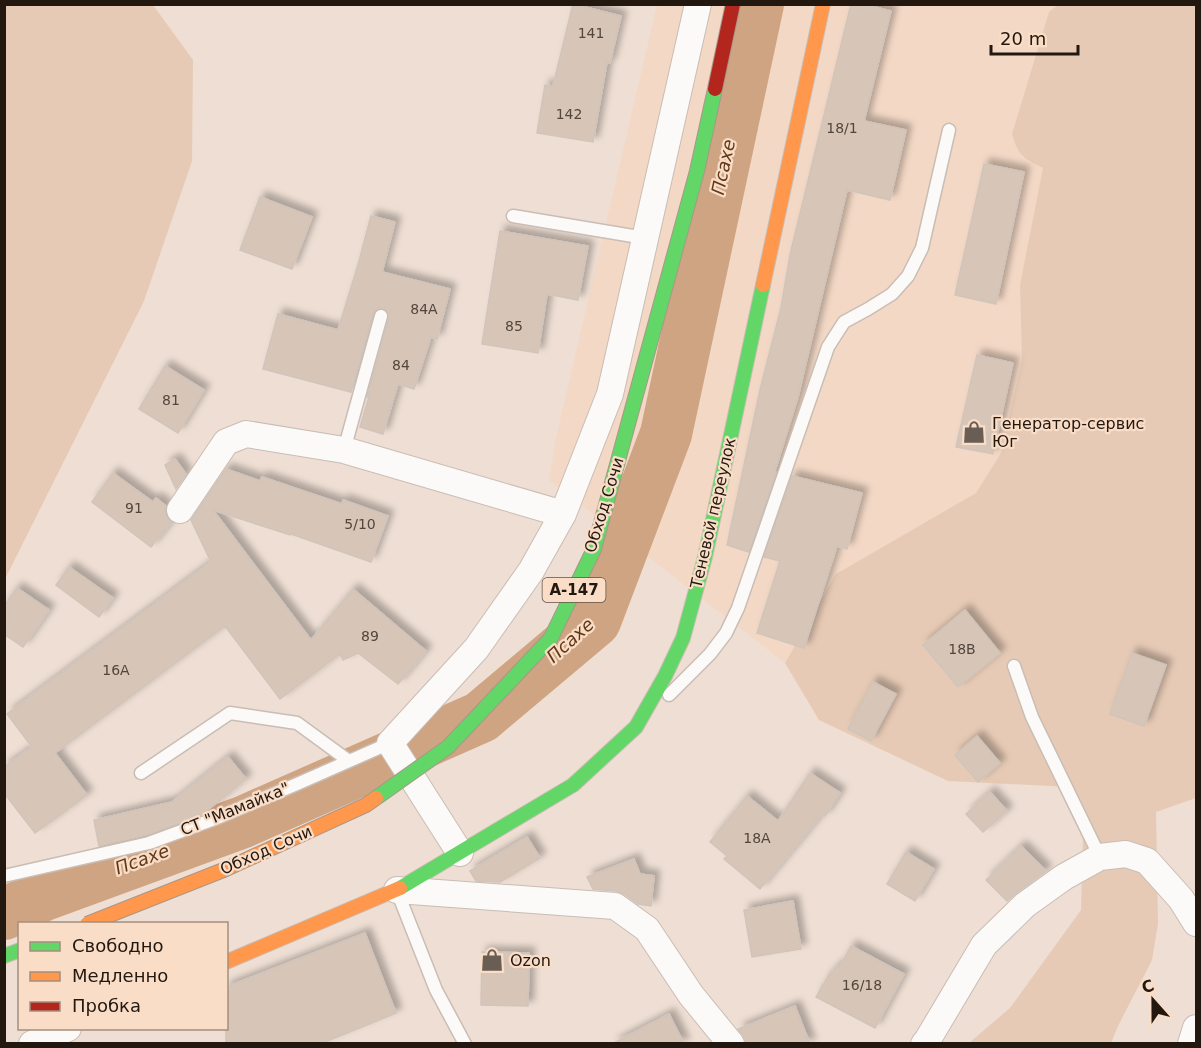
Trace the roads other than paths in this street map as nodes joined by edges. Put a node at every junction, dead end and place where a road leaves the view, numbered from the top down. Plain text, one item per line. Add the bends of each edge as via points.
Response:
1 (698, 4) edge
2 (733, 4) edge
3 (824, 4) edge
4 (949, 130) dead end
5 (513, 216) dead end
6 (645, 238) junction
7 (381, 316) dead end
8 (344, 450) junction
9 (180, 510) dead end
10 (563, 514) junction
11 (1014, 666) dead end
12 (636, 727) junction
13 (390, 743) junction
14 (349, 761) junction
15 (141, 773) dead end
16 (460, 853) junction
17 (1100, 857) junction
18 (4, 876) edge
19 (397, 890) junction
20 (92, 922) edge
21 (1197, 923) edge
22 (228, 961) edge
23 (1197, 1028) edge
24 (66, 1030) edge
25 (927, 1042) edge
26 (32, 1044) edge
27 (465, 1044) edge
28 (731, 1044) edge
29 (1191, 1044) edge

1 - 6 street
2 - 20 main road, Обход Сочи / А-147, bridge via 698,171 594,549 551,638 448,747 366,805 226,869
3 - 12 main road, Теневой переулок via 702,568 683,638
4 - 12 lane via 922,248 908,276 892,294 844,322 828,347 726,633
5 - 6 lane
6 - 10 street via 610,394
7 - 8 lane
8 - 9 street via 246,434 226,442
8 - 10 street
10 - 13 street via 531,571 476,649
11 - 17 lane via 1032,717
12 - 16 main road, Теневой переулок via 573,785
13 - 14 lane, СТ "Мамайка"
13 - 16 street
14 - 15 lane via 297,723 230,712
14 - 18 lane, СТ "Мамайка" via 149,843
16 - 19 main road, Теневой переулок
17 - 21 street via 1126,854 1147,861
17 - 25 street via 1025,905 984,945
19 - 22 main road, Теневой переулок
19 - 27 lane via 436,990
19 - 28 street, Теневой переулок via 615,906 647,929 691,995
23 - 29 street
24 - 26 street

